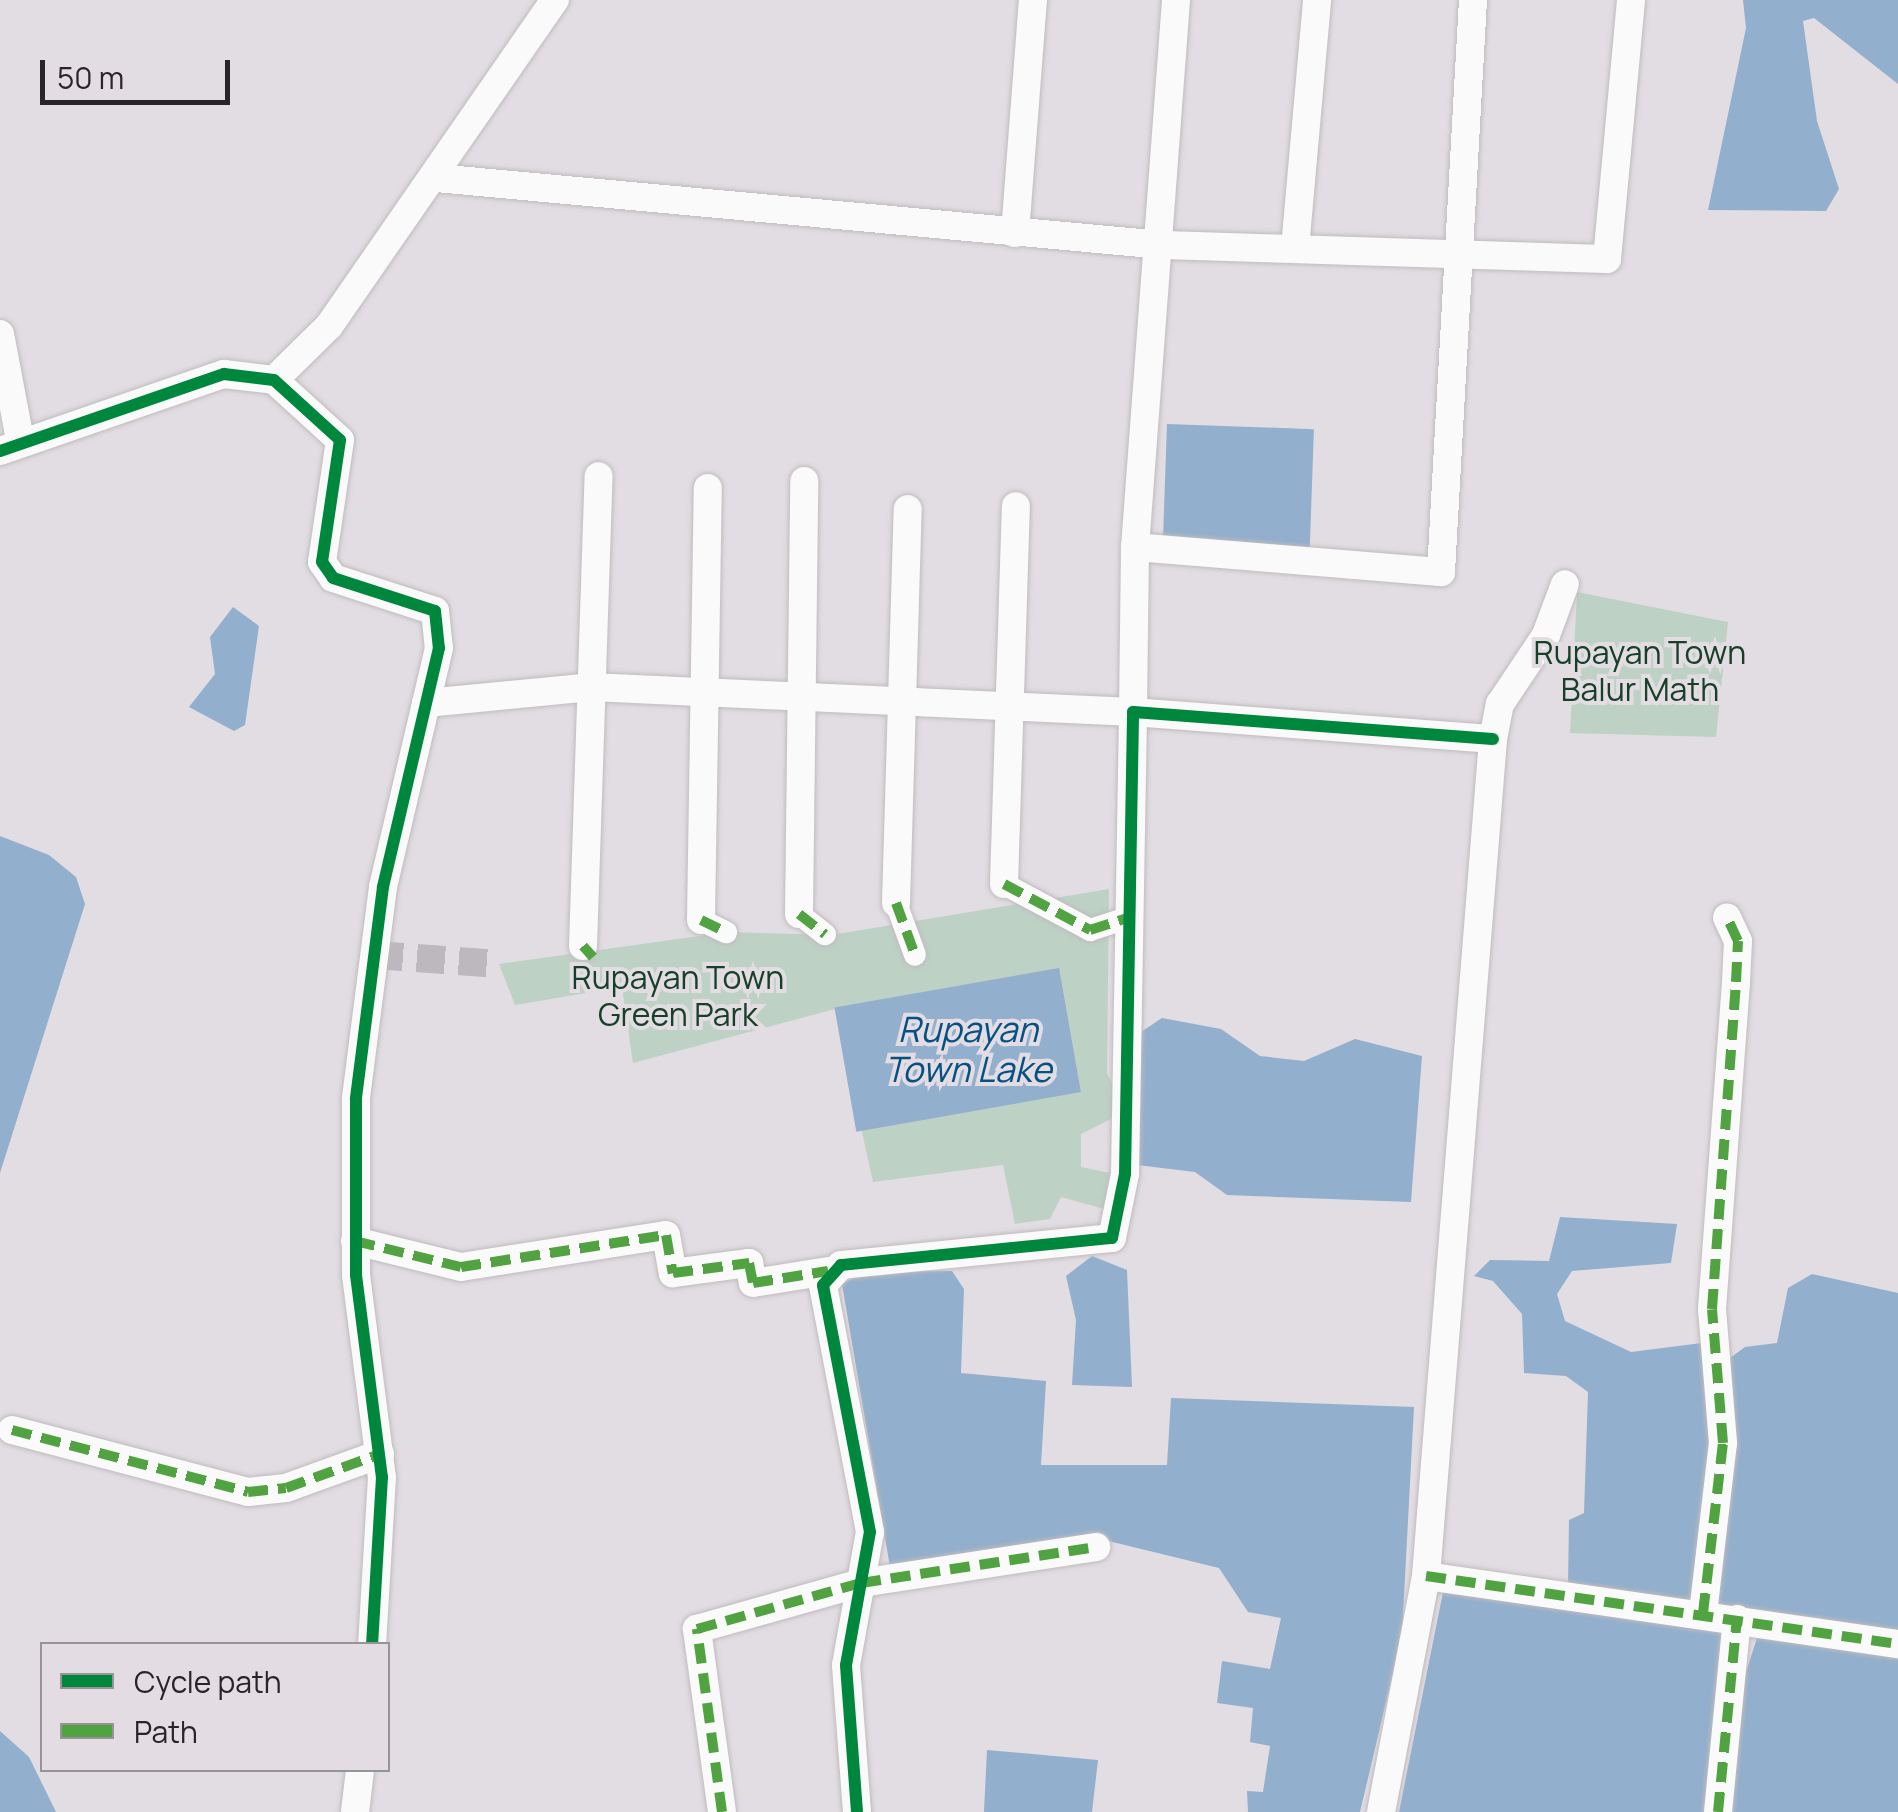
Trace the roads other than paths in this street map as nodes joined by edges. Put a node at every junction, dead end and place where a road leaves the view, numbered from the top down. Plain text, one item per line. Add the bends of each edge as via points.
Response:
1 (554, 0) edge
2 (1033, 0) edge
3 (1176, 0) edge
4 (1317, 0) edge
5 (1473, 0) edge
6 (1631, 0) edge
7 (436, 178) junction
8 (1015, 233) junction
9 (1163, 244) junction
10 (1295, 248) junction
11 (1458, 255) junction
12 (0, 334) edge
13 (274, 380) junction
14 (10, 445) edge
15 (598, 476) dead end
16 (804, 482) dead end
17 (708, 488) dead end
18 (1016, 506) dead end
19 (908, 509) dead end
20 (1136, 548) junction
21 (1565, 584) dead end
22 (592, 686) junction
23 (707, 693) junction
24 (804, 696) junction
25 (900, 699) junction
26 (426, 703) junction
27 (1008, 703) junction
28 (1133, 712) junction
29 (1494, 739) junction
30 (1004, 884) joint
31 (896, 903) joint
32 (799, 914) joint
33 (1726, 917) dead end
34 (1128, 918) junction
35 (714, 926) dead end
36 (825, 934) dead end
37 (588, 951) dead end
38 (914, 955) dead end
39 (354, 1241) junction
40 (828, 1271) junction
41 (12, 1430) dead end
42 (380, 1454) junction
43 (1096, 1547) dead end
44 (1426, 1576) junction
45 (861, 1584) junction
46 (1703, 1613) junction
47 (1737, 1619) junction
48 (372, 1642) edge
49 (1898, 1644) edge
50 (360, 1772) edge
51 (355, 1812) edge
52 (722, 1812) edge
53 (857, 1812) edge
54 (1381, 1812) edge
55 (1718, 1812) edge

1 - 7 street
2 - 8 street
3 - 9 street
4 - 10 street
5 - 11 street
6 - 11 street via 1607,259
7 - 8 street
7 - 13 street via 329,326
8 - 9 street
9 - 10 street
9 - 20 street
10 - 11 street
11 - 20 street via 1440,572
12 - 14 street
13 - 14 street via 224,374
13 - 26 street via 340,440 322,562 333,578 434,610 439,648
15 - 22 street
16 - 24 street
17 - 23 street
18 - 27 street
19 - 25 street
20 - 28 street
21 - 29 street via 1546,635 1500,704
22 - 23 street
22 - 26 street
22 - 37 street
23 - 24 street
23 - 35 street
24 - 25 street
24 - 32 street
25 - 27 street
25 - 31 street
26 - 39 street via 366,1013
27 - 28 street
27 - 30 street
28 - 29 street
28 - 34 street
29 - 44 street
30 - 34 street via 1090,930
31 - 38 street
32 - 36 street
33 - 46 street via 1738,941 1712,1310 1723,1443
34 - 40 street via 1126,1174 1112,1238
39 - 40 street via 461,1267 666,1235 674,1273 749,1263 754,1283
39 - 42 street
40 - 45 street via 824,1309 870,1532
41 - 42 street via 248,1492 286,1488
42 - 48 street
43 - 45 street
44 - 46 street
44 - 54 street
45 - 52 street via 697,1629
45 - 53 street via 846,1665
46 - 47 street
47 - 49 street
47 - 55 street
50 - 51 street

